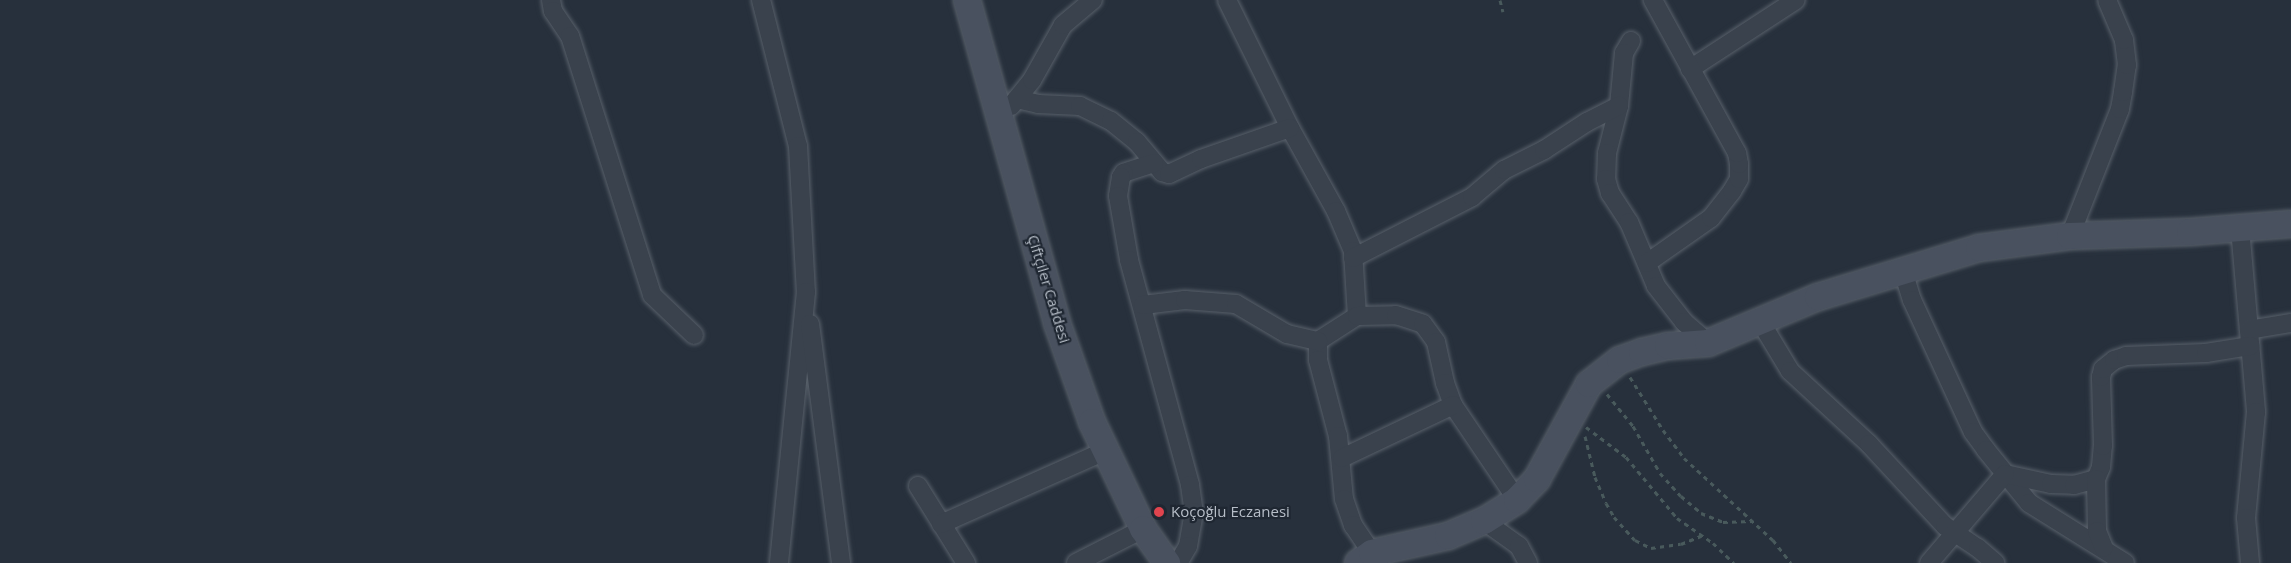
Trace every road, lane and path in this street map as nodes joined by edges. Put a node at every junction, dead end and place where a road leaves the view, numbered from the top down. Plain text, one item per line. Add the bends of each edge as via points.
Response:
1 (551, 0) edge
2 (761, 0) edge
3 (967, 0) edge
4 (1093, 0) edge
5 (1227, 0) edge
6 (1500, 0) edge
7 (1653, 0) edge
8 (1796, 0) edge
9 (2111, 3) edge
10 (1503, 12) dead end
11 (1630, 41) dead end
12 (1690, 69) junction
13 (1017, 99) junction
14 (1619, 106) junction
15 (1000, 118) junction
16 (1290, 128) junction
17 (1154, 164) junction
18 (2291, 224) edge
19 (2240, 228) junction
20 (2070, 236) junction
21 (1353, 258) junction
22 (1647, 262) junction
23 (1903, 271) junction
24 (806, 292) junction
25 (1143, 305) junction
26 (1357, 316) junction
27 (1760, 321) junction
28 (2291, 323) edge
29 (694, 335) dead end
30 (2250, 338) junction
31 (1318, 340) junction
32 (1708, 343) junction
33 (1620, 360) junction
34 (1596, 378) junction
35 (1453, 405) junction
36 (1105, 451) junction
37 (1342, 458) junction
38 (2005, 474) junction
39 (2096, 480) junction
40 (918, 486) dead end
41 (1516, 500) junction
42 (1484, 521) junction
43 (1752, 521) junction
44 (941, 524) junction
45 (1143, 529) junction
46 (1954, 533) junction
47 (1702, 536) junction
48 (2104, 548) junction
49 (1365, 558) edge
50 (779, 563) edge
51 (841, 563) edge
52 (966, 563) edge
53 (1076, 563) edge
54 (1167, 563) edge
55 (1178, 563) edge
56 (1528, 563) edge
57 (1734, 563) edge
58 (1791, 563) edge
59 (1929, 563) edge
60 (1995, 563) edge
61 (2125, 563) edge
62 (2250, 563) edge

1 - 29 street via 553,11 570,36 652,295
2 - 24 street via 798,146
3 - 15 street, Çiftçiler Caddesi
4 - 13 street via 1063,25
5 - 16 street
6 - 10 path
7 - 12 street
8 - 12 street
9 - 20 street via 2126,54 2123,92 2120,109
11 - 14 street via 1622,66
12 - 22 street via 1737,153 1739,179 1711,218
13 - 15 street
13 - 17 street via 1080,106 1111,121 1137,142
14 - 21 street via 1504,170 1472,197
14 - 22 street via 1607,153 1606,179
15 - 36 street, Çiftçiler Caddesi via 1057,323
16 - 17 street via 1168,174
16 - 21 street via 1336,211
17 - 25 street via 1124,173 1118,196 1129,260
18 - 19 street
19 - 20 street
19 - 30 street
20 - 23 street via 1979,248
21 - 26 street
22 - 32 street via 1668,303
23 - 27 street via 1818,297
23 - 38 street via 1912,300 1973,432
24 - 50 street
24 - 51 street
25 - 31 street via 1185,300 1236,304 1287,334
25 - 55 street via 1194,512 1188,546
26 - 31 street
26 - 35 street via 1396,315 1423,324 1436,342
27 - 32 street
27 - 46 street via 1790,371 1869,444
28 - 30 street
30 - 39 street via 2206,353 2126,356 2103,369 2103,446
30 - 62 street via 2256,412 2246,519
31 - 37 street via 1318,360
32 - 33 street via 1668,346
33 - 34 street
33 - 43 path via 1684,458
34 - 41 street via 1589,384 1537,479
34 - 43 path via 1633,426 1660,473 1681,496 1701,513 1723,522
35 - 37 street
35 - 41 street
36 - 44 street
36 - 45 street, Çiftçiler Caddesi
37 - 49 street via 1340,479 1344,499
38 - 39 street via 2051,484
38 - 46 street
38 - 48 street via 2029,503
39 - 48 street via 2097,531
40 - 44 street
41 - 42 street
42 - 49 street via 1449,536
42 - 56 street via 1519,546
43 - 58 path
44 - 52 street
45 - 53 street
45 - 54 street, Çiftçiler Caddesi
46 - 59 street
46 - 60 street
47 - 47 path via 1677,519 1626,457 1584,425 1595,477 1606,503 1635,540 1651,548
47 - 57 path
48 - 61 street

